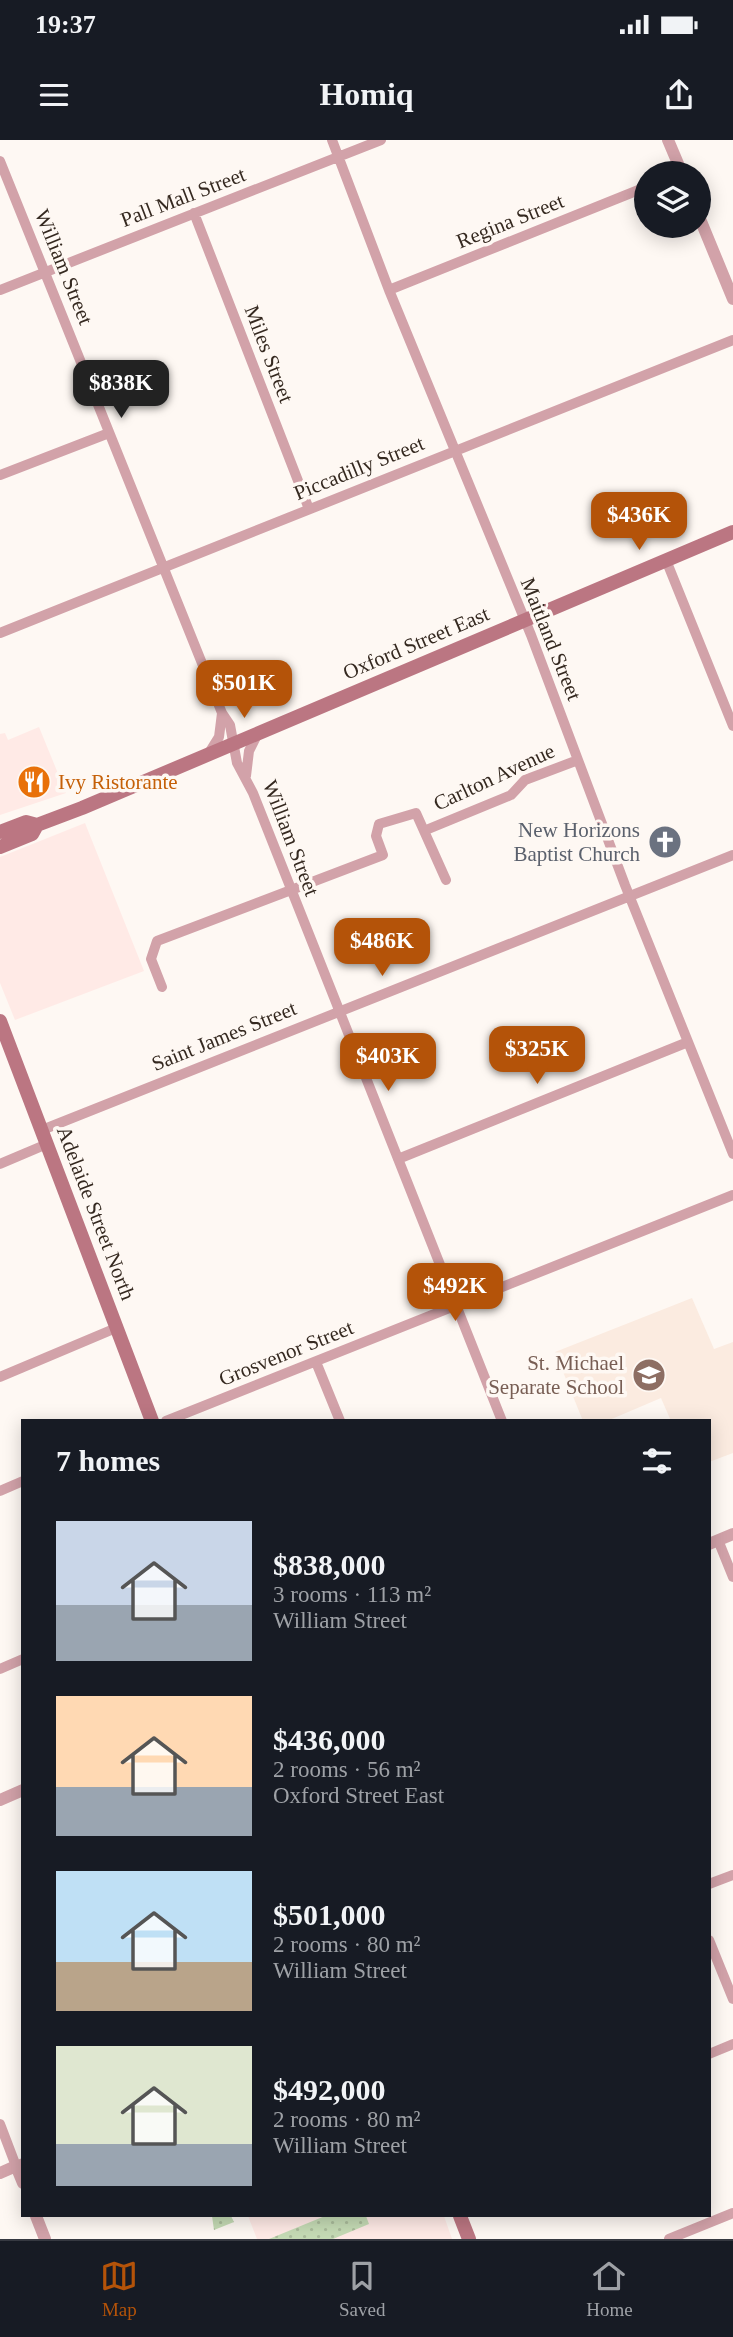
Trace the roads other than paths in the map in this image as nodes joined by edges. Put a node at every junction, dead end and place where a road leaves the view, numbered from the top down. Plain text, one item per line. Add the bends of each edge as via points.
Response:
1 (332, 140) edge
2 (381, 140) edge
3 (668, 140) edge
4 (338, 157) junction
5 (0, 161) edge
6 (676, 161) edge
7 (634, 192) edge
8 (194, 213) junction
9 (708, 238) edge
10 (45, 272) junction
11 (0, 290) edge
12 (389, 290) junction
13 (733, 299) edge
14 (733, 340) edge
15 (109, 433) junction
16 (455, 451) junction
17 (0, 475) edge
18 (309, 509) junction
19 (733, 531) edge
20 (666, 560) junction
21 (163, 566) junction
22 (524, 620) junction
23 (0, 633) edge
24 (222, 713) junction
25 (733, 726) edge
26 (258, 733) junction
27 (233, 743) junction
28 (209, 753) junction
29 (578, 760) junction
30 (246, 776) junction
31 (37, 825) junction
32 (426, 830) junction
33 (0, 832) edge
34 (0, 847) edge
35 (733, 855) edge
36 (446, 880) dead end
37 (290, 890) junction
38 (630, 896) junction
39 (162, 987) dead end
40 (339, 1011) junction
41 (0, 1021) edge
42 (688, 1042) junction
43 (44, 1137) junction
44 (733, 1154) edge
45 (398, 1159) junction
46 (0, 1164) edge
47 (733, 1195) edge
48 (456, 1306) junction
49 (116, 1328) junction
50 (316, 1362) junction
51 (0, 1377) edge
52 (151, 1419) edge
53 (171, 1419) edge
54 (339, 1419) edge
55 (501, 1419) edge
56 (21, 1482) edge
57 (0, 1491) edge
58 (733, 1534) edge
59 (714, 1542) edge
60 (733, 1577) edge
61 (21, 1661) edge
62 (0, 1669) edge
63 (21, 1791) edge
64 (0, 1800) edge
65 (733, 1875) edge
66 (711, 1883) edge
67 (711, 1945) edge
68 (733, 1999) edge
69 (733, 2044) edge
70 (711, 2053) edge
71 (0, 2124) edge
72 (19, 2164) edge
73 (0, 2173) edge
74 (733, 2213) edge
75 (36, 2217) edge
76 (460, 2217) edge
77 (45, 2239) edge
78 (469, 2239) edge
79 (669, 2239) edge

1 - 4 street, Maitland Street
2 - 4 street, Pall Mall Street
3 - 6 street
4 - 8 street, Pall Mall Street
4 - 12 street, Maitland Street
5 - 10 street, William Street
7 - 12 street, Regina Street
8 - 10 street, Pall Mall Street
8 - 18 street, Miles Street
9 - 13 street
10 - 11 street, Pall Mall Street
10 - 15 street, William Street
12 - 16 street, Maitland Street
14 - 16 street, Piccadilly Street
15 - 17 street
15 - 21 street, William Street
16 - 18 street, Piccadilly Street
16 - 22 street, Maitland Street
18 - 21 street, Piccadilly Street
19 - 20 main road, Oxford Street East
20 - 22 main road, Oxford Street East
20 - 25 street
21 - 23 street, Piccadilly Street
21 - 24 street, William Street
22 - 26 main road, Oxford Street East
22 - 29 street, Maitland Street
24 - 27 street, William Street
24 - 28 street via 219,737
26 - 27 main road, Oxford Street East
26 - 30 street, William Street via 249,751
27 - 28 main road, Oxford Street East
27 - 30 street, William Street via 237,763
28 - 31 main road, Oxford Street East
29 - 32 street, Carlton Avenue via 526,780 511,795
29 - 38 street, Maitland Street
30 - 37 street, William Street
31 - 33 main road, Oxford Street East via 26,822
31 - 34 main road, Oxford Street East via 32,834
32 - 36 street, Carlton Avenue
32 - 37 street, Carlton Avenue via 416,813 379,824 376,836 383,855
35 - 38 street, Saint James Street
37 - 39 street, Carlton Avenue via 157,941 151,959
37 - 40 street, William Street
38 - 40 street, Saint James Street
38 - 42 street, Maitland Street
40 - 43 street, Saint James Street
40 - 45 street, William Street
41 - 43 main road, Adelaide Street North
42 - 44 street, Maitland Street
42 - 45 street
43 - 46 street, Saint James Street
43 - 49 main road, Adelaide Street North
45 - 48 street, William Street
47 - 48 street, Grosvenor Street
48 - 50 street, Grosvenor Street
48 - 55 street, William Street
49 - 51 street
49 - 52 main road, Adelaide Street North
50 - 53 street, Grosvenor Street
50 - 54 street
56 - 57 street
58 - 59 street
59 - 60 street
61 - 62 street
63 - 64 street
65 - 66 street
67 - 68 street
69 - 70 street
71 - 72 street
72 - 73 street
74 - 79 street
75 - 77 street
76 - 78 main road

